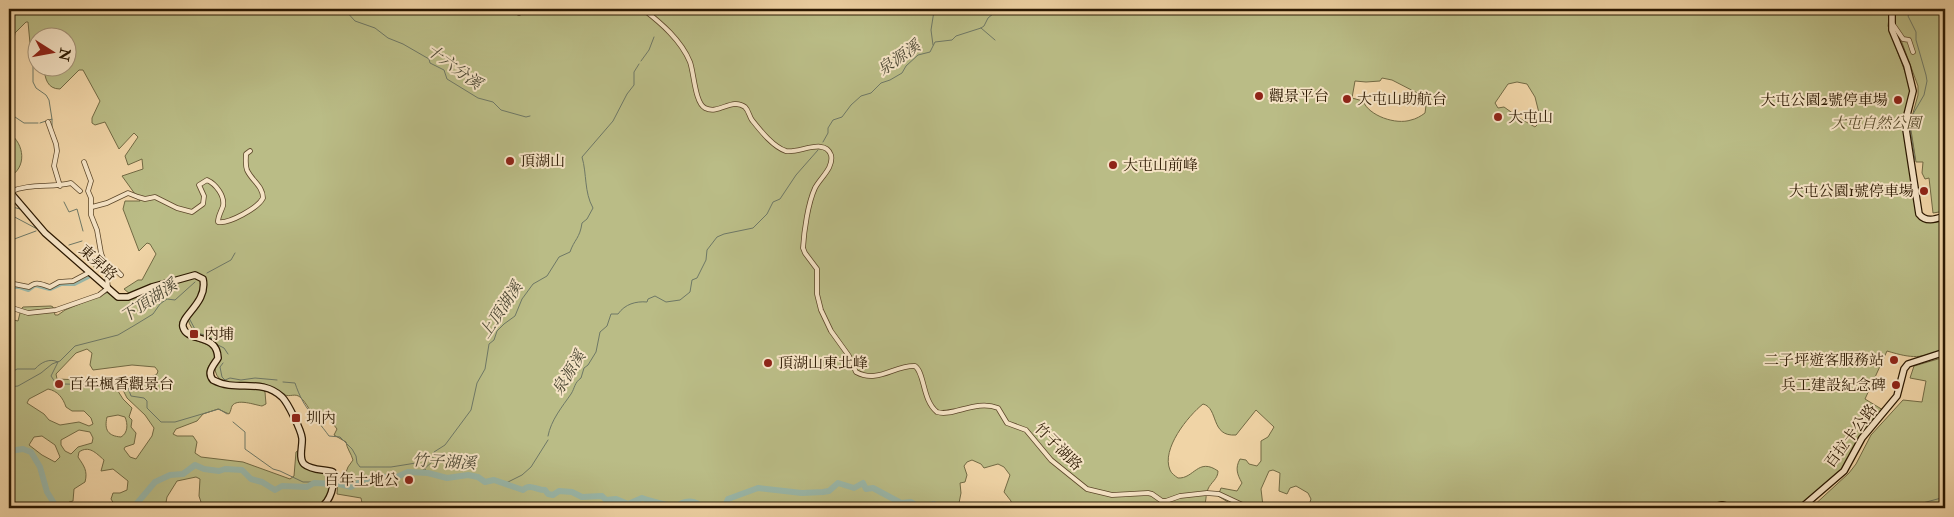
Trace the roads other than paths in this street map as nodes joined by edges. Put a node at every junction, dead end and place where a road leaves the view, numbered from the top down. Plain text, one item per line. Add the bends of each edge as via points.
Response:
1 (511, 9) edge
2 (527, 9) edge
3 (643, 9) edge
4 (1892, 9) edge
5 (1891, 21) junction
6 (1913, 52) dead end
7 (48, 122) dead end
8 (250, 151) dead end
9 (84, 162) dead end
10 (60, 186) junction
11 (80, 191) dead end
12 (9, 192) edge
13 (92, 206) junction
14 (1945, 216) edge
15 (106, 268) junction
16 (90, 272) junction
17 (121, 275) dead end
18 (9, 283) edge
19 (108, 288) junction
20 (9, 307) edge
21 (1945, 352) edge
22 (320, 508) edge
23 (1250, 508) edge
24 (1710, 508) edge
25 (1734, 508) edge
26 (1762, 508) edge
27 (1774, 508) edge
28 (1800, 508) edge

1 - 2 street via 519,13
3 - 23 street, 竹子湖路 via 663,25 685,52 696,90 706,109 717,110 739,104 747,109 752,120 778,147 786,151 822,147 828,150 830,166 810,202 803,248 817,269 821,310 856,372 880,376 905,366 915,366 919,369 926,397 937,412 976,406 998,408 1007,423 1026,430 1051,460 1081,486 1099,493 1148,493 1166,501 1207,493 1226,496
4 - 5 street
5 - 6 street via 1903,39 1909,40
5 - 14 street via 1913,90 1905,123 1919,214 1927,220
7 - 10 street via 56,144 54,166
8 - 13 street via 246,154 246,166 262,189 263,198 257,206 226,222 218,222 223,203 221,194 207,180 198,184 204,196 203,204 192,212 155,197 138,198 128,193
9 - 13 street via 90,181 88,192
10 - 11 street via 72,183
10 - 12 street via 25,187
12 - 16 street, 東昇路 via 49,236
13 - 15 street via 91,215 98,230
15 - 17 street
15 - 19 street
16 - 18 street via 73,282 59,282 50,287 37,283 28,287
16 - 19 street, 東昇路
19 - 20 street via 99,295 49,312 28,313
19 - 22 street, 東昇路 via 121,298 195,275 203,279 202,295 182,324 186,333 208,340 217,349 218,358 211,368 211,377 217,382 268,387 283,398 300,430 303,464 334,472 332,492 326,505
21 - 28 street, 百拉卡公路 via 1911,362 1904,368 1897,396 1862,438 1844,470
24 - 25 street via 1722,505
26 - 27 street

